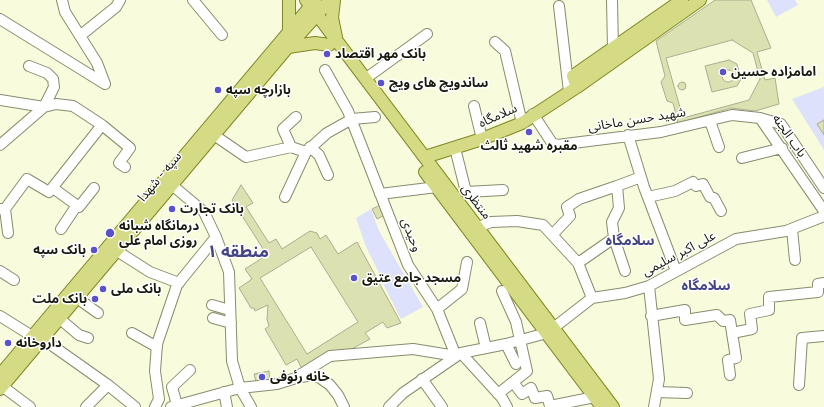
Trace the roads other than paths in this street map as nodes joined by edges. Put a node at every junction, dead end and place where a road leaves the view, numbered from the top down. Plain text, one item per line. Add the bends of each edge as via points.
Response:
1 (120, 0) edge
2 (193, 0) edge
3 (289, 0) edge
4 (296, 0) edge
5 (330, 0) edge
6 (334, 0) edge
7 (612, 0) edge
8 (682, 0) edge
9 (700, 0) edge
10 (64, 1) edge
11 (558, 6) dead end
12 (311, 9) edge
13 (0, 19) edge
14 (289, 31) junction
15 (427, 34) dead end
16 (81, 35) junction
17 (222, 35) dead end
18 (495, 42) dead end
19 (334, 44) junction
20 (288, 47) junction
21 (615, 54) junction
22 (29, 66) dead end
23 (325, 70) dead end
24 (366, 79) junction
25 (573, 89) junction
26 (0, 100) edge
27 (474, 106) dead end
28 (44, 107) junction
29 (533, 114) junction
30 (296, 117) dead end
31 (375, 117) dead end
32 (760, 118) junction
33 (352, 119) junction
34 (710, 121) junction
35 (522, 123) junction
36 (102, 125) junction
37 (214, 135) junction
38 (628, 135) junction
39 (482, 139) junction
40 (0, 145) edge
41 (719, 147) dead end
42 (291, 148) junction
43 (455, 148) junction
44 (782, 148) junction
45 (308, 149) junction
46 (425, 157) junction
47 (742, 158) dead end
48 (124, 167) dead end
49 (328, 175) dead end
50 (641, 177) junction
51 (172, 185) junction
52 (616, 186) junction
53 (437, 187) junction
54 (53, 188) junction
55 (94, 188) dead end
56 (824, 188) edge
57 (503, 190) dead end
58 (380, 194) junction
59 (285, 197) dead end
60 (648, 197) junction
61 (78, 206) junction
62 (2, 209) edge
63 (721, 211) dead end
64 (824, 211) edge
65 (824, 216) edge
66 (473, 228) junction
67 (61, 229) dead end
68 (792, 229) junction
69 (8, 233) dead end
70 (553, 234) junction
71 (216, 237) junction
72 (614, 238) junction
73 (117, 251) junction
74 (795, 260) dead end
75 (467, 262) dead end
76 (578, 263) junction
77 (0, 271) edge
78 (624, 271) dead end
79 (676, 271) junction
80 (14, 280) dead end
81 (178, 283) junction
82 (824, 283) edge
83 (648, 286) junction
84 (502, 290) dead end
85 (77, 298) junction
86 (592, 298) junction
87 (212, 305) dead end
88 (437, 309) junction
89 (230, 310) junction
90 (98, 313) dead end
91 (0, 316) edge
92 (651, 316) junction
93 (213, 318) dead end
94 (60, 319) junction
95 (231, 323) junction
96 (480, 323) dead end
97 (550, 330) junction
98 (732, 333) junction
99 (132, 334) dead end
100 (824, 336) edge
101 (37, 337) junction
102 (88, 338) dead end
103 (520, 340) junction
104 (506, 344) junction
105 (157, 347) junction
106 (486, 348) junction
107 (458, 355) junction
108 (516, 364) dead end
109 (190, 370) dead end
110 (730, 375) dead end
111 (296, 378) junction
112 (422, 379) junction
113 (513, 382) junction
114 (1, 383) edge
115 (108, 385) junction
116 (799, 385) dead end
117 (240, 388) junction
118 (224, 392) junction
119 (656, 392) junction
120 (498, 394) junction
121 (687, 394) dead end
122 (595, 397) junction
123 (174, 406) edge
124 (30, 407) edge
125 (86, 407) edge
126 (135, 407) edge
127 (155, 407) edge
128 (227, 407) edge
129 (252, 407) edge
130 (344, 407) edge
131 (390, 407) edge
132 (442, 407) edge
133 (507, 407) edge
134 (602, 407) edge
135 (613, 407) edge
136 (654, 407) edge

1 - 16 street via 116,7
2 - 17 street
3 - 14 main road
4 - 12 main road, منتظری
5 - 12 main road
6 - 19 main road
7 - 21 street
8 - 21 main road
9 - 21 main road
10 - 16 street via 65,12
11 - 25 street
12 - 14 main road, سپه - شهدا
12 - 19 main road, منتظری
12 - 20 main road, سپه - شهدا
13 - 16 street via 105,84 97,63
14 - 101 main road, سپه - شهدا
15 - 24 street
18 - 35 street via 504,51
19 - 20 main road via 313,43
19 - 24 main road, منتظری
19 - 53 main road, منتظری
20 - 37 main road, سپه - شهدا
21 - 25 main road via 572,76
22 - 28 street via 47,73 53,79 54,87
23 - 33 street, وحیدی
24 - 46 main road, منتظری
25 - 29 main road, سلامگاه
26 - 28 street
27 - 39 street
28 - 36 street via 56,104 73,106
28 - 40 street
29 - 35 main road, سلامگاه
29 - 38 street, شهید حسن ماخانی via 552,143 557,145
30 - 42 street via 283,129
31 - 33 street
32 - 34 street, شهید حسن ماخانی via 732,115
32 - 44 street, باب الجنه
32 - 56 street, باب الجنه via 781,124
33 - 45 street via 327,133
33 - 58 street, وحیدی
34 - 38 street, شهید حسن ماخانی via 661,132
34 - 41 street
35 - 39 main road, سلامگاه
36 - 48 street via 130,148 119,163
36 - 54 street
37 - 42 street via 246,157
37 - 51 main road, سپه - شهدا
38 - 50 street
39 - 43 main road, سلامگاه
42 - 45 street
43 - 46 main road, سلامگاه
43 - 57 street via 466,192
44 - 47 street
44 - 64 street, باب الجنه
45 - 49 street via 318,155
45 - 59 street
46 - 66 main road, منتظری
50 - 52 street
50 - 60 street
51 - 71 street via 204,212
51 - 73 main road, سپه - شهدا
52 - 70 street via 593,199 579,199 567,207 570,216
52 - 72 street via 620,208 612,222
53 - 58 street
53 - 66 main road, منتظری
54 - 61 street
54 - 62 street via 49,192 27,179
55 - 61 street
58 - 88 street, وحیدی via 408,265
60 - 63 street via 675,191 693,182 696,186 703,184
60 - 79 street
61 - 67 street
62 - 69 street
65 - 68 street, علی اکبر سلیمی
66 - 70 street via 490,222 517,221 543,225
66 - 97 main road, منتظری
68 - 74 street
68 - 79 street, علی اکبر سلیمی via 736,239
70 - 76 street
71 - 81 street
71 - 89 street via 229,272
72 - 76 street
72 - 78 street
73 - 81 street via 150,272
73 - 85 main road, سپه - شهدا
75 - 88 street via 462,289
76 - 86 street
77 - 80 street
79 - 83 street, علی اکبر سلیمی
81 - 105 street
82 - 98 street via 818,284 818,292 769,297 769,310 750,314 752,329
83 - 86 street, علی اکبر سلیمی via 625,293
83 - 92 street
84 - 103 street via 516,322
85 - 90 street
85 - 94 main road, سپه - شهدا
86 - 97 street, علی اکبر سلیمی
87 - 89 street
88 - 107 street, وحیدی
89 - 95 street
91 - 101 street
92 - 98 street via 685,310 685,320 717,315 723,321 730,320
92 - 119 street via 659,379
93 - 95 street
94 - 101 main road, سپه - شهدا
94 - 102 street via 79,335
95 - 117 street via 232,360
96 - 106 street
97 - 103 street
97 - 122 main road, منتظری
97 - 135 main road, منتظری
98 - 110 street via 736,358 728,360
99 - 105 street
100 - 116 street via 802,338
101 - 114 main road, سپه - شهدا
101 - 115 street
103 - 104 street
103 - 113 street via 527,371
104 - 106 street
104 - 108 street
105 - 127 street via 155,371 159,400
106 - 107 street
107 - 111 street via 414,349 330,356
107 - 112 street
107 - 120 street
109 - 123 street via 172,387
111 - 117 street via 277,384
111 - 130 street via 312,375 320,378 330,385
112 - 131 street
112 - 132 street
113 - 120 street
113 - 122 street via 522,394 531,388 535,398 547,396 550,406
114 - 124 street
115 - 125 street
115 - 126 street
117 - 118 street
117 - 129 street
118 - 123 street
118 - 128 street
119 - 121 street
119 - 136 street
120 - 133 street
122 - 134 main road, منتظری

